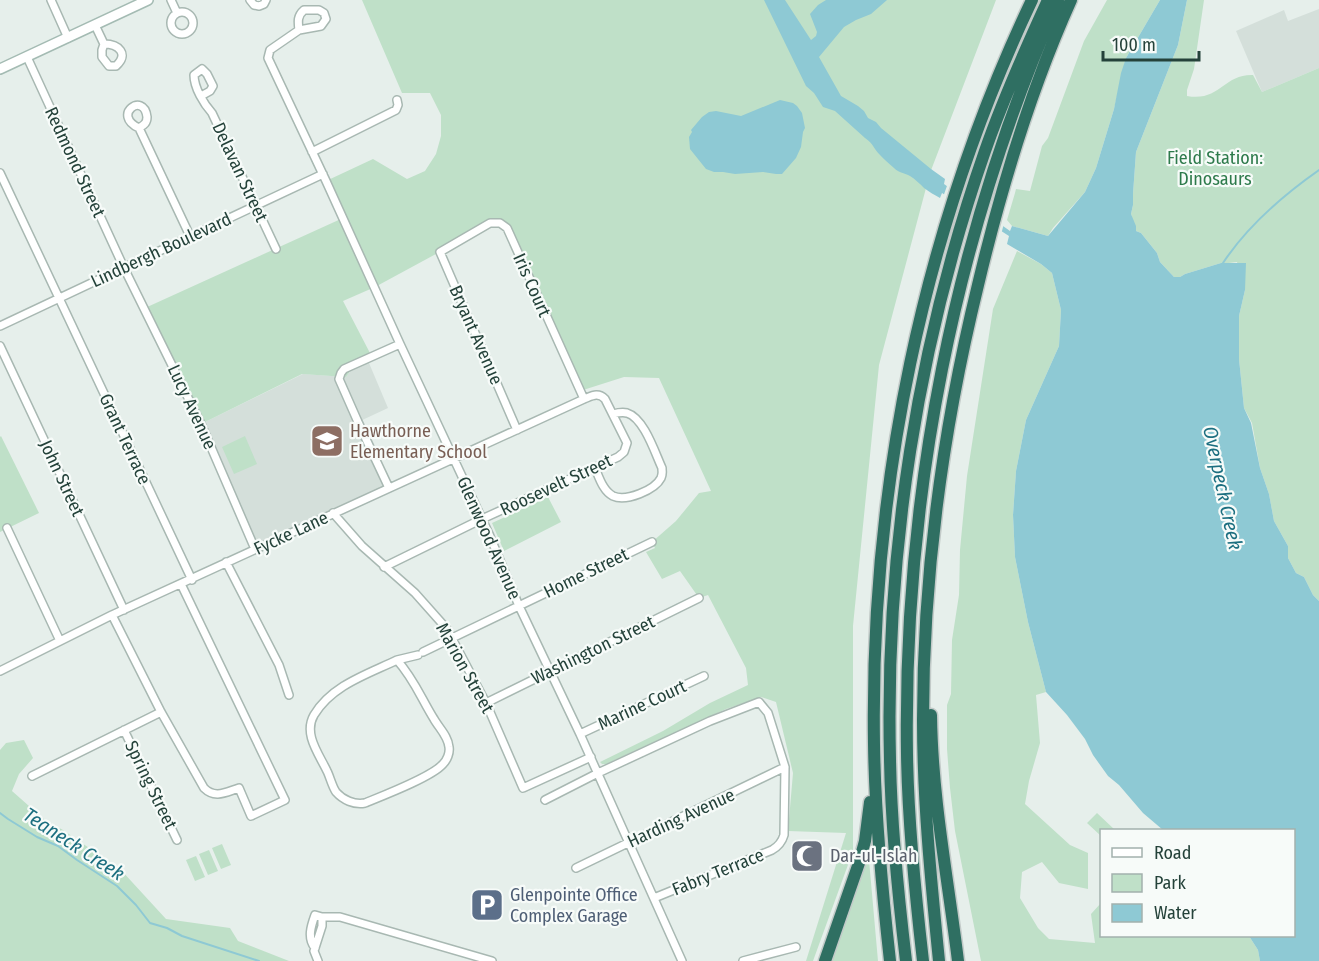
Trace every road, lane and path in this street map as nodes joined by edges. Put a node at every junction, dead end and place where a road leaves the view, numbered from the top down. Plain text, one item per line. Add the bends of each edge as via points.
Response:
1 (51, 0) edge
2 (148, 0) edge
3 (171, 0) edge
4 (250, 0) edge
5 (266, 0) edge
6 (1032, 0) edge
7 (1048, 0) edge
8 (1058, 0) edge
9 (1071, 0) edge
10 (137, 2) edge
11 (177, 13) dead end
12 (95, 25) junction
13 (299, 30) dead end
14 (68, 38) junction
15 (104, 44) dead end
16 (27, 57) junction
17 (0, 68) edge
18 (201, 96) dead end
19 (397, 100) dead end
20 (139, 128) dead end
21 (312, 152) junction
22 (0, 173) edge
23 (323, 174) junction
24 (256, 206) junction
25 (190, 236) junction
26 (451, 245) joint
27 (276, 249) dead end
28 (124, 268) junction
29 (59, 298) junction
30 (0, 326) edge
31 (400, 344) junction
32 (0, 346) edge
33 (584, 399) junction
34 (613, 414) junction
35 (518, 430) junction
36 (454, 459) junction
37 (595, 468) junction
38 (389, 488) junction
39 (333, 513) junction
40 (482, 519) junction
41 (7, 528) dead end
42 (652, 542) dead end
43 (255, 549) junction
44 (226, 562) junction
45 (384, 567) junction
46 (192, 580) junction
47 (181, 584) junction
48 (699, 598) dead end
49 (519, 606) junction
50 (124, 610) junction
51 (112, 615) junction
52 (452, 638) junction
53 (60, 640) junction
54 (924, 648) junction
55 (398, 660) junction
56 (0, 671) edge
57 (550, 672) junction
58 (704, 676) dead end
59 (289, 695) dead end
60 (486, 702) junction
61 (161, 712) junction
62 (124, 730) junction
63 (580, 734) junction
64 (591, 757) junction
65 (785, 767) junction
66 (874, 771) junction
67 (598, 773) junction
68 (32, 776) dead end
69 (545, 800) dead end
70 (177, 840) dead end
71 (629, 843) junction
72 (576, 868) dead end
73 (654, 898) junction
74 (796, 947) dead end
75 (318, 961) edge
76 (492, 961) edge
77 (682, 961) edge
78 (743, 961) edge
79 (825, 961) edge
80 (890, 961) edge
81 (906, 961) edge
82 (923, 961) edge
83 (939, 961) edge
84 (958, 961) edge

1 - 14 street
2 - 10 street
3 - 11 street
4 - 5 street via 259,6
6 - 66 highway via 962,171 914,343 882,543 876,618
7 - 81 highway via 1006,94 964,217 919,398 904,490 895,583 890,758 895,861
8 - 82 highway via 1025,82 977,226 954,316 922,487 912,582 907,763
9 - 54 highway via 1031,102 1001,198 962,352 937,496
10 - 12 street
12 - 14 street
12 - 15 street
13 - 21 street, Glenwood Avenue via 270,50 268,58
14 - 16 street
16 - 17 street
16 - 28 street, Redmond Street
18 - 24 street, Delavan Street
19 - 21 street via 396,110
20 - 25 street
21 - 23 street, Glenwood Avenue
22 - 29 street, Grant Terrace
23 - 24 street, Lindbergh Boulevard
23 - 31 street, Glenwood Avenue
24 - 25 street, Lindbergh Boulevard
24 - 27 street, Delavan Street
25 - 28 street, Lindbergh Boulevard
26 - 33 street, Iris Court via 490,223 507,228
26 - 35 street, Bryant Avenue via 440,252
28 - 29 street, Lindbergh Boulevard
28 - 43 street, Lucy Avenue via 201,424
29 - 30 street, Lindbergh Boulevard
29 - 46 street, Grant Terrace
31 - 36 street, Glenwood Avenue
31 - 38 street via 344,369 339,379
32 - 50 street, John Street
33 - 34 street via 602,395
33 - 35 street, Fycke Lane
34 - 37 street, Roosevelt Street via 626,448 618,457
34 - 37 street via 628,414 641,424 662,468 661,478 642,492 619,498 606,491
35 - 36 street, Fycke Lane
36 - 38 street, Fycke Lane
36 - 40 street, Glenwood Avenue
37 - 40 street, Roosevelt Street
38 - 39 street, Fycke Lane
39 - 43 street, Fycke Lane
39 - 45 street, Marion Street
40 - 45 street, Roosevelt Street
40 - 49 street, Glenwood Avenue
41 - 53 street
42 - 49 street, Home Street
43 - 44 street, Fycke Lane
44 - 46 street, Fycke Lane
44 - 59 street via 279,666
45 - 52 street, Marion Street via 429,608
46 - 47 street, Fycke Lane
47 - 50 street, Fycke Lane
47 - 61 street via 285,800 251,816 239,788 212,794 204,788
48 - 57 street, Washington Street
49 - 52 street, Home Street
49 - 57 street, Glenwood Avenue
50 - 51 street, Fycke Lane
51 - 53 street, Fycke Lane
51 - 61 street
52 - 55 street, Home Street
52 - 60 street, Marion Street
53 - 56 street, Fycke Lane
54 - 83 highway via 925,809
54 - 84 highway via 937,806
55 - 55 street via 443,731 449,753 443,764 430,773 373,800 354,804 335,790 315,748 312,720 338,689
57 - 60 street, Washington Street
57 - 63 street, Glenwood Avenue
58 - 63 street, Marine Court
60 - 64 street, Marion Street via 523,788
61 - 62 street
62 - 68 street
62 - 70 street, Spring Street
63 - 64 street, Glenwood Avenue
64 - 67 street, Glenwood Avenue
65 - 67 street via 768,714 759,702
65 - 71 street, Harding Avenue
65 - 73 street, Fabry Terrace via 781,843
66 - 79 highway via 860,863
66 - 80 highway
67 - 69 street
67 - 71 street, Glenwood Avenue
71 - 72 street, Harding Avenue
71 - 73 street, Glenwood Avenue
73 - 77 street, Glenwood Avenue
74 - 78 street
75 - 76 street via 314,951 322,926 318,916 340,917

